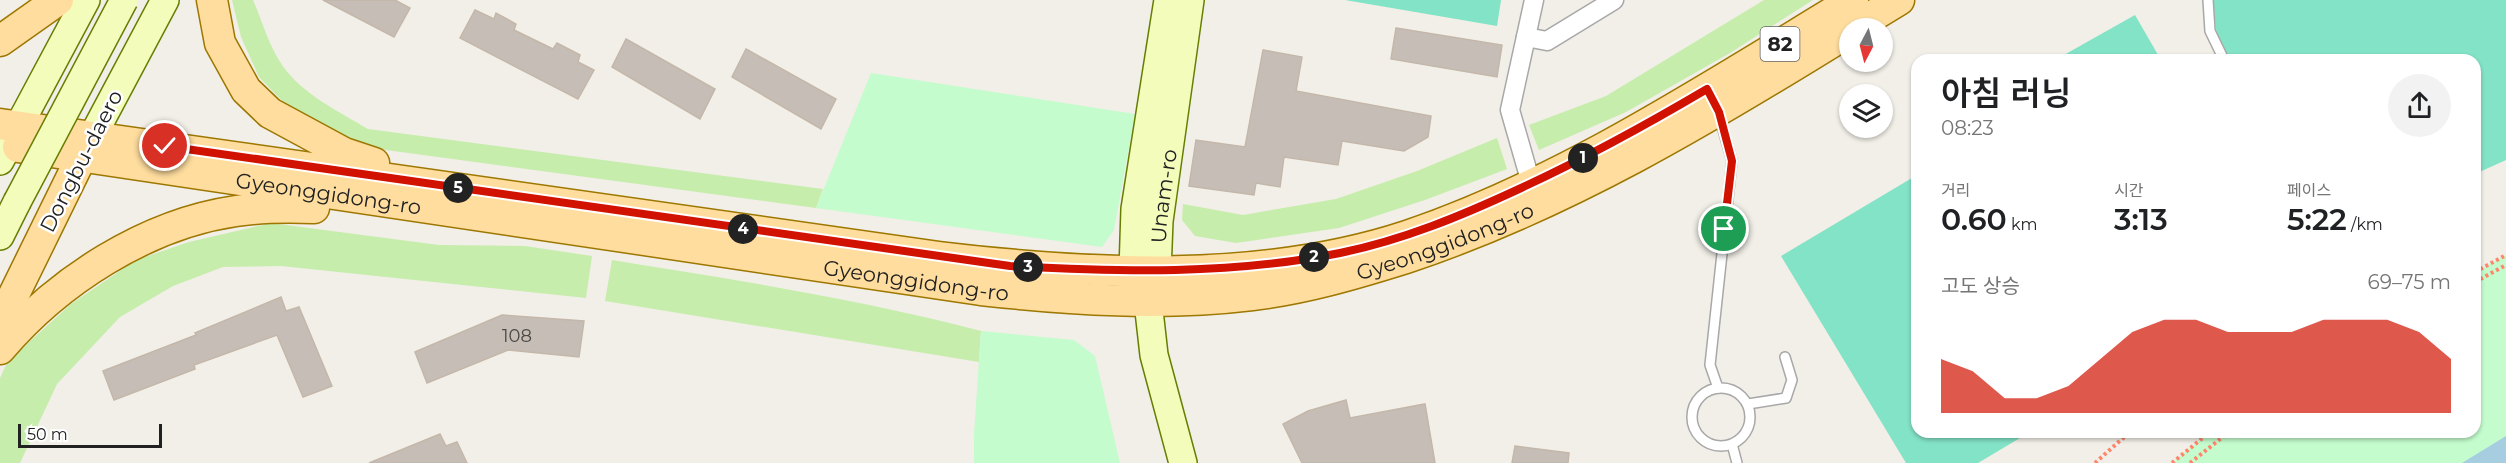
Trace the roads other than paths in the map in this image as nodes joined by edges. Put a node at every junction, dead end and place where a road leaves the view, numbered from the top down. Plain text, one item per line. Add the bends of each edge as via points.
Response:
1 (57, 0) edge
2 (86, 0) edge
3 (124, 0) edge
4 (165, 0) edge
5 (212, 0) edge
6 (1168, 0) edge
7 (1190, 0) edge
8 (1534, 0) edge
9 (1614, 0) edge
10 (1852, 0) edge
11 (1899, 0) edge
12 (2208, 0) edge
13 (1870, 18) edge
14 (1839, 36) edge
15 (1526, 37) junction
16 (0, 41) edge
17 (2221, 54) edge
18 (1713, 101) junction
19 (5, 140) edge
20 (86, 146) junction
21 (1531, 183) junction
22 (449, 187) junction
23 (532, 223) junction
24 (0, 236) edge
25 (1145, 272) junction
26 (1148, 302) junction
27 (0, 323) edge
28 (0, 350) edge
29 (1785, 357) dead end
30 (1718, 388) junction
31 (1748, 404) junction
32 (1732, 444) junction
33 (1183, 463) edge
34 (1737, 463) edge

1 - 16 main road
2 - 19 street
3 - 24 street, Dongbu-daero, bridge
4 - 20 street, Dongbu-daero
5 - 22 main road via 220,43 246,90 270,113 344,153
6 - 25 street, Unam-ro via 1135,209
7 - 25 street, Unam-ro via 1159,221
8 - 15 street
9 - 15 street via 1547,41
10 - 18 main road, Gyeonggidong-ro / 82
11 - 13 main road, Gyeonggidong-ro / 82
12 - 17 lane via 2210,31
14 - 18 main road, Gyeonggidong-ro / 82
15 - 21 street via 1510,110
18 - 21 main road, Gyeonggidong-ro / 82
18 - 26 main road, Gyeonggidong-ro / 82 via 1590,183 1430,250 1304,286 1229,298
18 - 30 lane via 1732,161 1710,365
19 - 20 main road, Gyeonggidong-ro / 82
20 - 22 main road, Gyeonggidong-ro / 82
20 - 23 main road, Gyeonggidong-ro / 82
20 - 27 main road, Dongbu-daero
21 - 25 main road, Gyeonggidong-ro / 82 via 1405,237 1341,253 1212,270
22 - 25 main road, Gyeonggidong-ro / 82 via 1010,266
23 - 26 main road, Gyeonggidong-ro / 82 via 981,290 1062,299
23 - 28 main road via 273,207 200,219 150,237 86,272 38,310
25 - 26 street, Unam-ro
26 - 33 street via 1154,355
29 - 31 lane via 1792,380 1786,398
30 - 31 lane via 1737,392
30 - 32 lane via 1701,395 1695,403 1694,430 1707,443
31 - 32 lane via 1749,428 1744,437
32 - 34 lane

